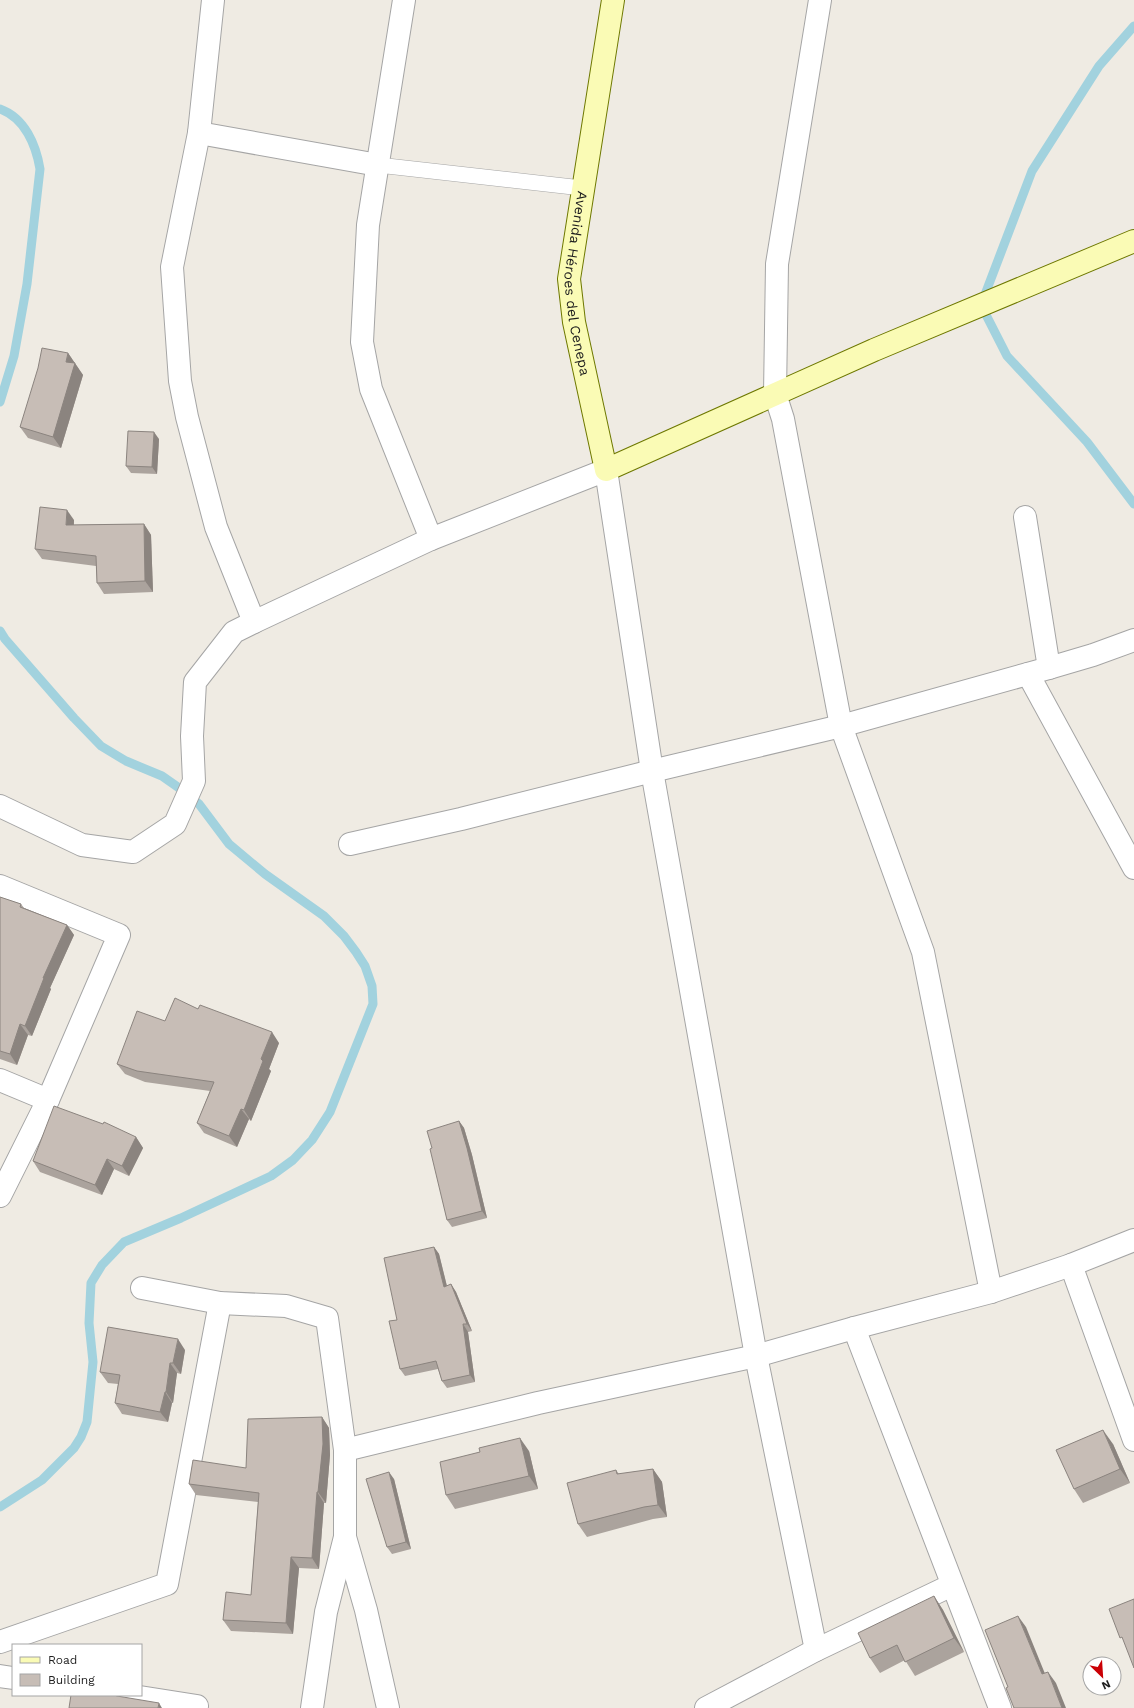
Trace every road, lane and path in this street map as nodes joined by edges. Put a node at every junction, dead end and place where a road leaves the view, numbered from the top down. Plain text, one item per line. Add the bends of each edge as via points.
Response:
1 (214, 0) edge
2 (404, 0) edge
3 (613, 0) edge
4 (820, 0) edge
5 (199, 133) junction
6 (378, 165) junction
7 (582, 188) junction
8 (1132, 247) edge
9 (775, 394) junction
10 (606, 470) junction
11 (1025, 517) dead end
12 (431, 539) junction
13 (254, 622) junction
14 (1134, 640) edge
15 (1049, 668) junction
16 (1028, 674) junction
17 (842, 726) junction
18 (652, 771) junction
19 (0, 806) edge
20 (350, 844) dead end
21 (1134, 868) edge
22 (0, 886) edge
23 (0, 1080) edge
24 (48, 1100) junction
25 (0, 1196) edge
26 (1134, 1240) edge
27 (1071, 1265) junction
28 (142, 1288) dead end
29 (991, 1292) junction
30 (220, 1303) junction
31 (854, 1328) junction
32 (756, 1356) junction
33 (1134, 1440) edge
34 (345, 1450) junction
35 (345, 1537) junction
36 (952, 1585) junction
37 (0, 1642) edge
38 (816, 1650) junction
39 (0, 1676) edge
40 (12, 1678) edge
41 (133, 1696) edge
42 (197, 1706) dead end
43 (312, 1708) edge
44 (388, 1708) edge
45 (706, 1708) edge
46 (1000, 1708) edge

1 - 5 street
2 - 6 street
3 - 7 street, Avenida Héroes del Cenepa
4 - 9 street via 777,264
5 - 6 street
5 - 13 street via 172,267 180,381 216,527
6 - 7 lane
6 - 12 street via 368,224 362,342 371,389
7 - 10 street, Avenida Héroes del Cenepa via 569,279 574,322
8 - 9 street via 1094,258 903,337
9 - 10 street
9 - 17 street
10 - 12 street
10 - 18 street
11 - 15 street
12 - 13 street
13 - 19 street via 234,632 195,682 192,736 194,781 175,824 133,852 82,845
14 - 15 street
15 - 16 street
16 - 17 street
16 - 21 street
17 - 18 street
17 - 29 street via 923,952
18 - 20 street
18 - 32 street
22 - 24 street via 119,935
23 - 24 street
24 - 25 street
26 - 27 street
27 - 29 street
27 - 33 street
28 - 30 street
29 - 31 street
30 - 34 street via 286,1306 327,1318
30 - 37 street via 167,1584
31 - 32 street
31 - 36 street
32 - 34 street via 538,1403
32 - 38 street
34 - 35 street
35 - 43 street via 326,1612
35 - 44 street via 366,1610
36 - 38 street
36 - 46 street
38 - 45 street
39 - 40 street
41 - 42 street

